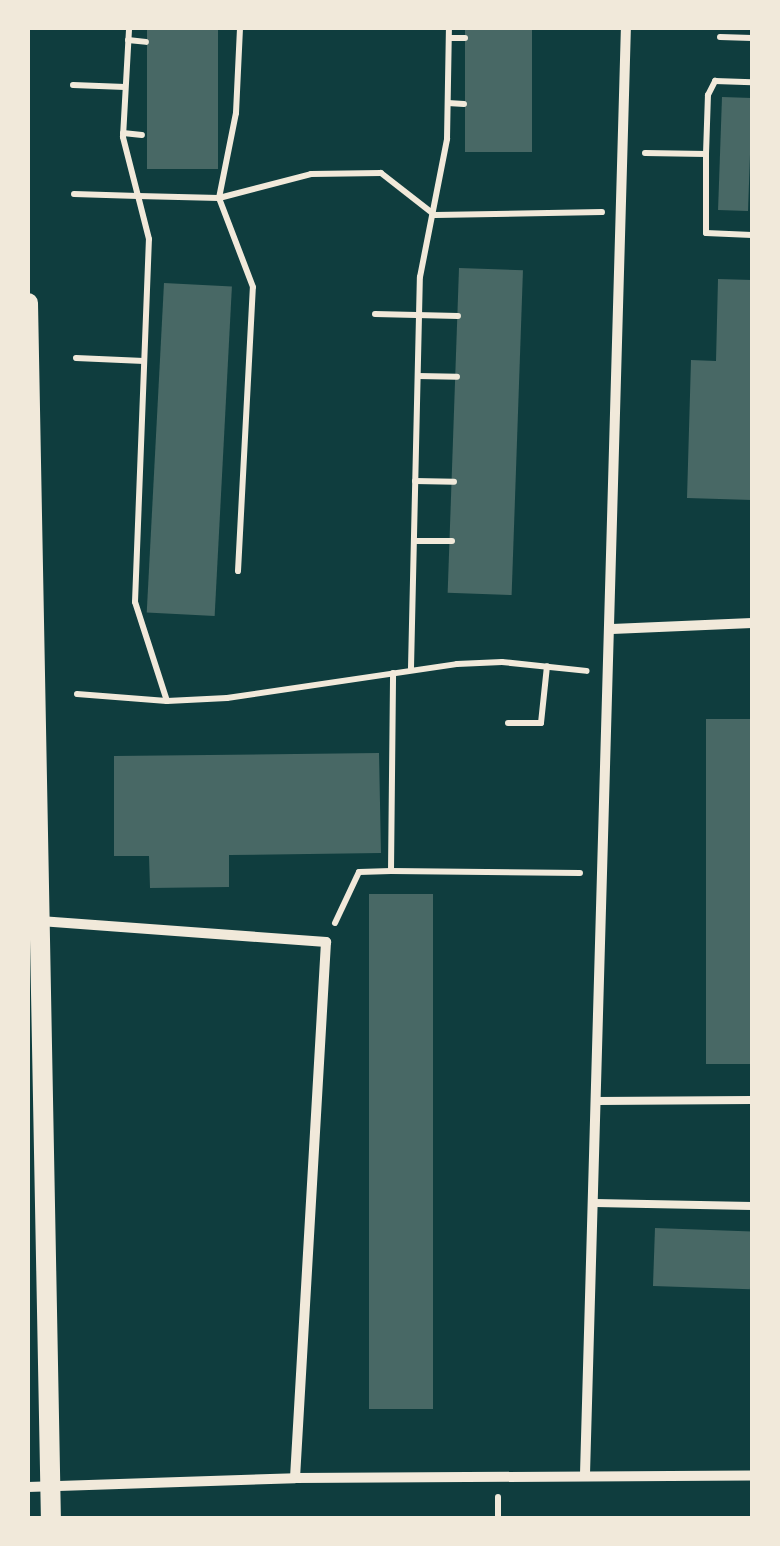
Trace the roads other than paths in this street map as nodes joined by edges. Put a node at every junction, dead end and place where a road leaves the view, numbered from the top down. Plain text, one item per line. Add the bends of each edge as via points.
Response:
1 (626, 28) edge
2 (28, 302) edge
3 (752, 623) edge
4 (612, 629) junction
5 (40, 921) junction
6 (752, 1100) edge
7 (597, 1101) junction
8 (594, 1202) junction
9 (752, 1206) edge
10 (586, 1474) junction
11 (752, 1476) edge
12 (295, 1478) junction
13 (28, 1487) edge
14 (50, 1487) junction
15 (50, 1518) edge

1 - 4 street
2 - 5 main road
3 - 4 street
4 - 7 street
5 - 12 street via 326,942
5 - 14 main road
6 - 7 lane
7 - 8 street
8 - 9 lane
8 - 10 street
10 - 11 street
10 - 12 street
12 - 14 street
13 - 14 street
14 - 15 main road

